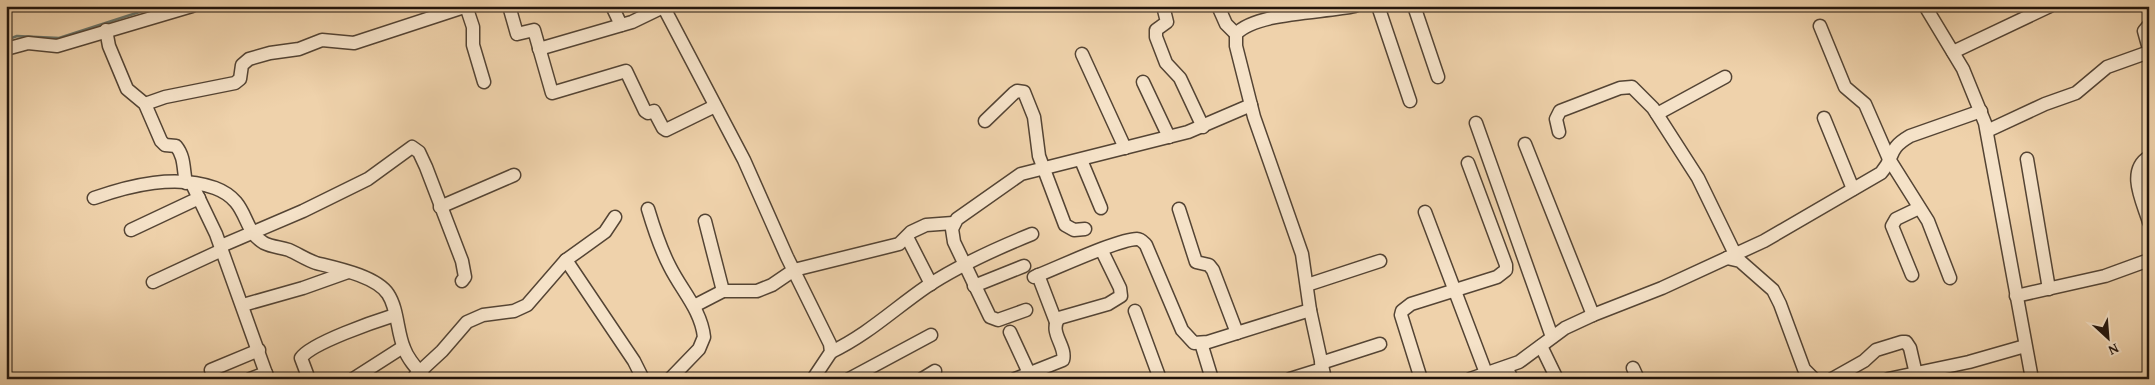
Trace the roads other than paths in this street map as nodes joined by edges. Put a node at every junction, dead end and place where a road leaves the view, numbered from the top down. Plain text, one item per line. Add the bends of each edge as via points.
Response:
1 (192, 6) edge
2 (467, 6) edge
3 (509, 6) edge
4 (612, 6) edge
5 (663, 6) edge
6 (1163, 6) edge
7 (1218, 6) edge
8 (1355, 6) edge
9 (1378, 6) edge
10 (1414, 6) edge
11 (1925, 6) edge
12 (2050, 6) edge
13 (1270, 12) edge
14 (622, 25) junction
15 (2149, 25) edge
16 (1820, 26) dead end
17 (106, 30) junction
18 (1236, 34) junction
19 (539, 48) junction
20 (6, 49) edge
21 (2149, 51) edge
22 (1954, 52) junction
23 (1082, 54) dead end
24 (1438, 77) dead end
25 (1725, 77) dead end
26 (484, 82) dead end
27 (1144, 82) dead end
28 (1410, 101) dead end
29 (145, 104) junction
30 (1250, 105) junction
31 (715, 106) junction
32 (1981, 111) junction
33 (1657, 114) junction
34 (1824, 118) dead end
35 (985, 121) dead end
36 (1476, 123) dead end
37 (1203, 127) junction
38 (1987, 130) junction
39 (1559, 132) dead end
40 (1169, 138) junction
41 (1525, 144) dead end
42 (1124, 148) junction
43 (2149, 157) edge
44 (1889, 159) junction
45 (2027, 159) dead end
46 (1082, 160) junction
47 (1468, 163) dead end
48 (1044, 169) junction
49 (514, 175) dead end
50 (189, 183) junction
51 (1853, 189) junction
52 (94, 198) dead end
53 (199, 198) junction
54 (440, 207) junction
55 (1101, 208) dead end
56 (1919, 208) junction
57 (648, 209) dead end
58 (1179, 209) dead end
59 (1425, 212) dead end
60 (615, 217) dead end
61 (705, 221) dead end
62 (2149, 222) edge
63 (953, 223) junction
64 (1085, 229) dead end
65 (131, 230) dead end
66 (251, 233) junction
67 (1032, 234) dead end
68 (907, 237) junction
69 (221, 248) junction
70 (1102, 251) junction
71 (1731, 256) junction
72 (566, 260) junction
73 (2149, 260) edge
74 (1380, 261) dead end
75 (963, 265) junction
76 (1024, 266) dead end
77 (794, 270) junction
78 (348, 272) junction
79 (1912, 275) dead end
80 (1950, 278) dead end
81 (462, 281) dead end
82 (153, 282) dead end
83 (931, 284) junction
84 (1307, 284) junction
85 (974, 286) junction
86 (1454, 288) junction
87 (2049, 289) junction
88 (723, 291) junction
89 (2016, 296) junction
90 (243, 305) junction
91 (694, 306) junction
92 (1026, 310) dead end
93 (1310, 310) junction
94 (1135, 311) dead end
95 (395, 315) junction
96 (1594, 315) junction
97 (1056, 322) junction
98 (1010, 332) dead end
99 (1237, 333) junction
100 (931, 334) dead end
101 (1552, 337) junction
102 (1201, 343) junction
103 (1380, 344) dead end
104 (1541, 346) junction
105 (2025, 346) junction
106 (403, 347) junction
107 (259, 350) junction
108 (831, 352) junction
109 (211, 370) dead end
110 (1323, 370) edge
111 (935, 371) dead end
112 (1486, 373) junction
113 (1509, 373) edge
114 (1029, 374) junction
115 (1916, 374) junction
116 (267, 376) edge
117 (419, 376) edge
118 (250, 379) edge
119 (306, 379) edge
120 (353, 379) edge
121 (643, 379) edge
122 (670, 379) edge
123 (813, 379) edge
124 (849, 379) edge
125 (922, 379) edge
126 (1014, 379) edge
127 (1160, 379) edge
128 (1212, 379) edge
129 (1290, 379) edge
130 (1421, 379) edge
131 (1470, 379) edge
132 (1557, 379) edge
133 (1814, 379) edge
134 (1832, 379) edge
135 (1888, 379) edge
136 (2032, 379) edge

1 - 17 street
2 - 26 street via 473,27 473,45
2 - 29 street via 354,43 322,40 299,49 256,57 244,62 240,79 235,83
3 - 19 street via 517,34 534,30
4 - 14 street
5 - 14 street
5 - 31 street
6 - 37 street via 1167,22 1156,30 1156,37 1166,63 1180,78
7 - 18 street via 1226,24
8 - 13 street
9 - 28 street
10 - 24 street
11 - 22 street
12 - 22 street
13 - 18 street
14 - 19 street
15 - 21 street via 2144,31
16 - 44 street via 1842,80 1849,91 1865,104
17 - 20 street via 57,46 28,43
17 - 29 street via 109,46 127,89
18 - 30 street
19 - 31 street via 552,93 626,71 644,111 654,111 666,130
21 - 38 street via 2107,67 2076,93
22 - 32 street
23 - 42 street
25 - 33 street
27 - 40 street
29 - 50 street via 161,141 179,150
30 - 37 street
30 - 84 street via 1298,243
31 - 77 street via 744,160
32 - 38 street
32 - 44 street via 1910,136 1894,147
33 - 39 street via 1636,90 1626,86 1560,111 1556,120
33 - 71 street via 1702,186
34 - 51 street
35 - 48 street via 1014,93 1024,92 1032,110 1036,143
36 - 101 street
37 - 40 street
38 - 89 street
40 - 42 street
41 - 96 street
42 - 46 street
43 - 62 street via 2139,166 2137,178
44 - 51 street via 1882,173
44 - 56 street
45 - 87 street
46 - 48 street
46 - 55 street
47 - 86 street via 1506,270 1497,277
48 - 63 street via 1014,178
48 - 64 street via 1065,225 1074,230
49 - 54 street
50 - 52 street via 172,180 120,189
50 - 53 street
50 - 66 street via 215,188 228,195 245,214
51 - 71 street via 1795,224
53 - 65 street
53 - 69 street
54 - 66 street via 419,152 412,147 368,179
54 - 81 street via 462,261 465,276
56 - 79 street via 1896,219 1892,226
56 - 80 street via 1932,229
57 - 91 street via 658,244
58 - 99 street via 1196,262 1209,265 1213,270
59 - 86 street
60 - 72 street via 605,232
61 - 88 street
63 - 68 street via 926,225
63 - 75 street via 954,242
66 - 69 street
66 - 78 street via 270,246
67 - 75 street
68 - 77 street via 899,244
68 - 83 street
69 - 82 street
69 - 90 street
70 - 97 street via 1121,296 1108,304 1067,314
70 - 97 street via 1036,276
70 - 102 street via 1129,241 1142,241 1182,330 1194,342
71 - 96 street
71 - 133 street via 1773,290 1804,369
72 - 117 street via 523,308 483,315 467,322
72 - 121 street via 629,352
73 - 87 street via 2104,276
74 - 84 street
75 - 83 street
75 - 85 street
76 - 85 street
77 - 88 street via 757,291
77 - 108 street via 827,337
78 - 90 street
78 - 95 street via 381,287 388,295
83 - 108 street via 861,337
84 - 93 street
85 - 92 street via 994,320
86 - 112 street
86 - 130 street via 1411,304 1402,311
87 - 89 street
88 - 91 street
89 - 105 street
90 - 107 street
91 - 122 street via 704,332 703,342
93 - 99 street
93 - 110 street
94 - 127 street
95 - 106 street
95 - 119 street via 303,355
96 - 101 street
97 - 114 street via 1063,360
98 - 114 street
99 - 102 street
100 - 124 street
101 - 104 street
102 - 128 street
103 - 110 street
104 - 113 street
104 - 132 street
105 - 115 street
105 - 136 street
106 - 117 street
106 - 120 street
107 - 109 street
107 - 116 street
108 - 123 street
110 - 129 street
111 - 125 street
112 - 113 street
112 - 131 street
114 - 126 street
115 - 134 street via 1910,348 1902,342 1876,350 1864,361
115 - 135 street
116 - 118 street

